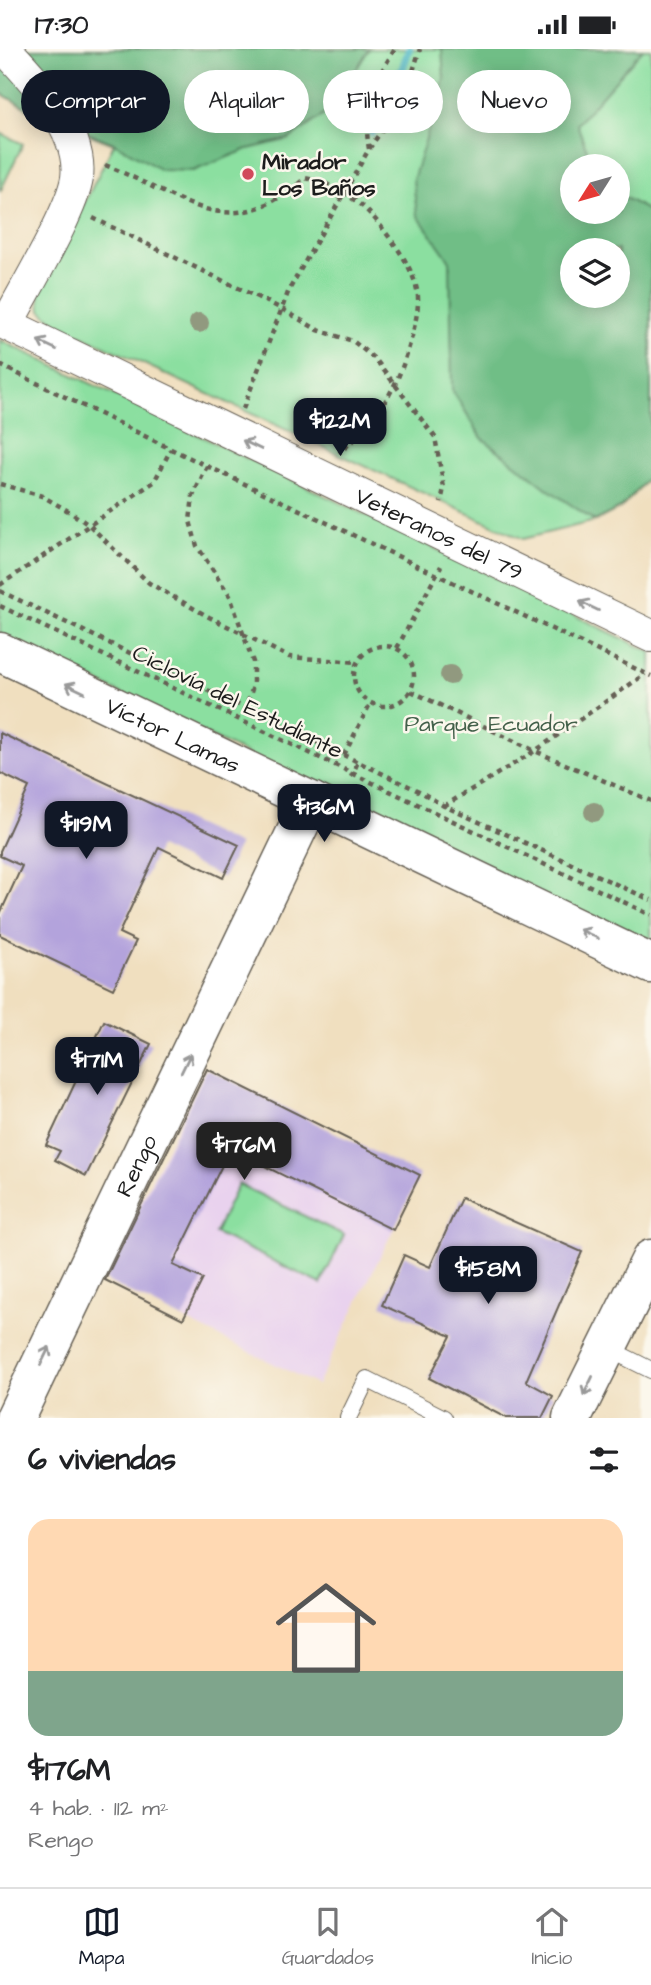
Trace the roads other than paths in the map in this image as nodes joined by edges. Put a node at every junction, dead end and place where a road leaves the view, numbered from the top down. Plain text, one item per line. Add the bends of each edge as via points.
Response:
1 (5, 49) edge
2 (3, 323) edge
3 (651, 636) edge
4 (0, 652) edge
5 (311, 801) junction
6 (651, 964) edge
7 (651, 1259) edge
8 (607, 1348) junction
9 (651, 1370) edge
10 (15, 1418) edge
11 (348, 1418) edge
12 (444, 1418) edge
13 (572, 1418) edge

1 - 2 street via 38,83 64,124 75,153 77,178 68,205
3 -> 2 street, Veteranos del 79
5 -> 4 main road, Víctor Lamas
6 -> 5 main road, Víctor Lamas
10 -> 5 main road, Rengo
7 - 8 main road
8 - 9 lane
8 -> 13 main road
11 - 12 lane via 367,1380

